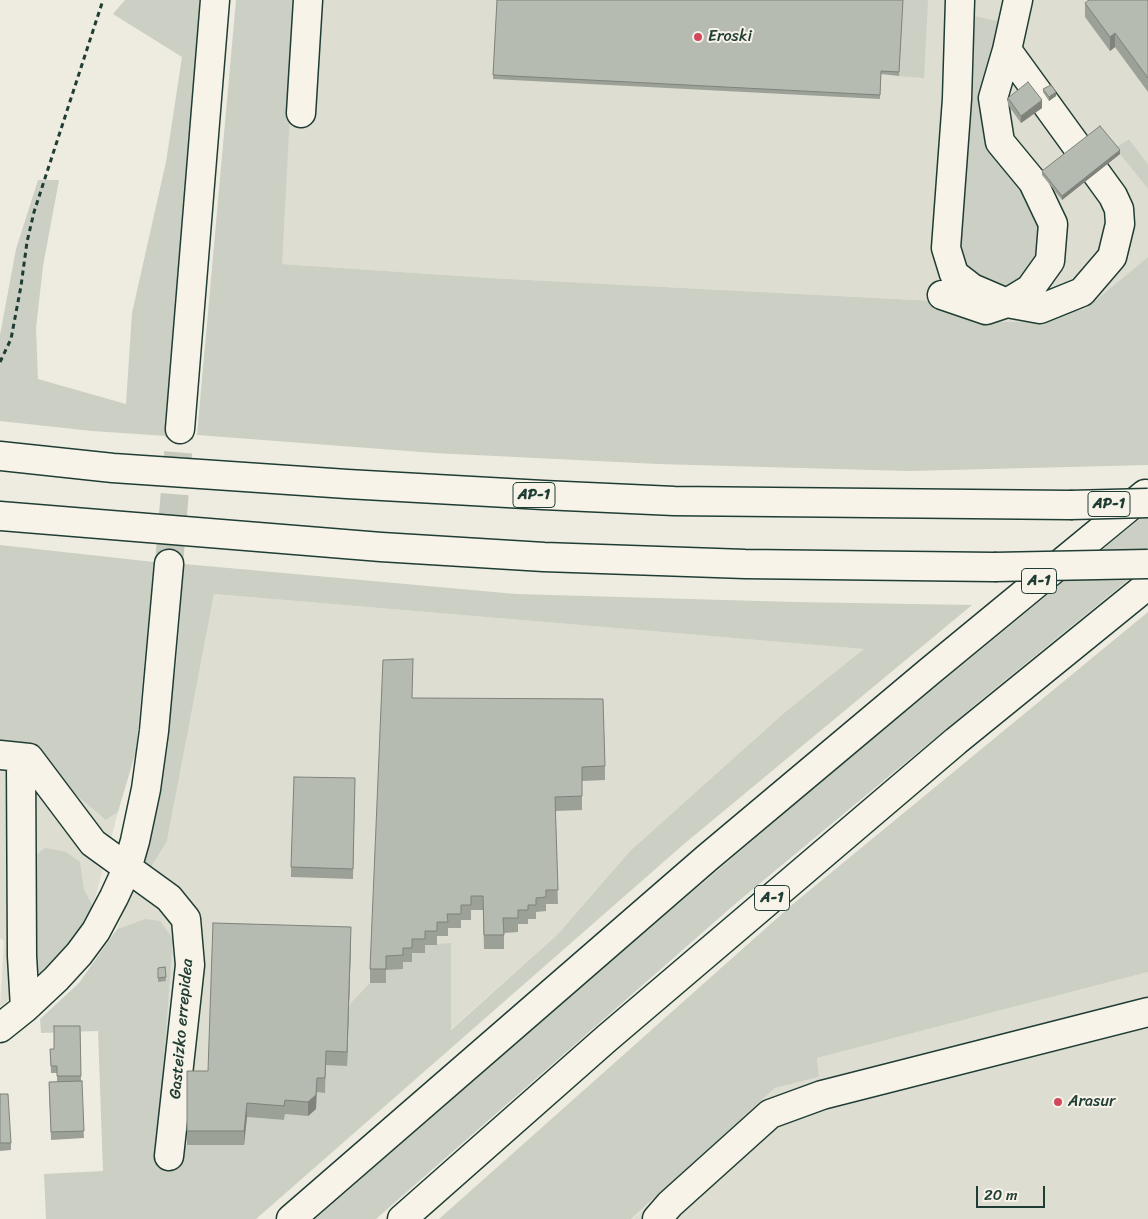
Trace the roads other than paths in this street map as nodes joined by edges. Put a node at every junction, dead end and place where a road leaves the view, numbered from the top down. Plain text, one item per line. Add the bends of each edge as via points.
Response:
1 (216, 0) edge
2 (308, 0) edge
3 (960, 0) edge
4 (1018, 0) edge
5 (1008, 50) junction
6 (301, 113) dead end
7 (942, 295) dead end
8 (1008, 303) junction
9 (180, 429) tunnel mouth
10 (0, 456) edge
11 (1148, 492) edge
12 (1148, 504) edge
13 (0, 516) edge
14 (169, 564) tunnel mouth
15 (1148, 564) edge
16 (1148, 585) edge
17 (11, 756) edge
18 (127, 869) junction
19 (25, 1008) junction
20 (1148, 1012) edge
21 (0, 1028) edge
22 (169, 1156) dead end
23 (292, 1219) edge
24 (402, 1219) edge
25 (657, 1219) edge

1 - 9 main road
2 - 6 main road
3 - 8 main road via 957,99 946,248 954,274 972,288
4 - 5 main road
5 - 8 main road via 993,98 1000,142 1033,182 1053,224 1050,261 1030,289
5 - 8 main road via 1113,196 1119,209 1120,224 1112,257 1082,292 1040,309
7 - 8 main road via 986,310
10 - 12 main road, AP-1, bridge via 123,468 543,496 674,501
11 - 23 main road, A-1 via 707,858
13 - 15 main road, bridge via 544,557 745,564 994,567
14 - 18 main road via 146,789
16 - 24 main road, A-1 via 956,741 606,1039
17 - 18 main road, Gasteizko errepidea via 29,758 93,843
17 - 19 main road
18 - 19 main road via 96,931 62,973
18 - 22 main road, Gasteizko errepidea via 169,898 186,919 190,965
19 - 21 main road
20 - 25 main road via 822,1095 770,1114

